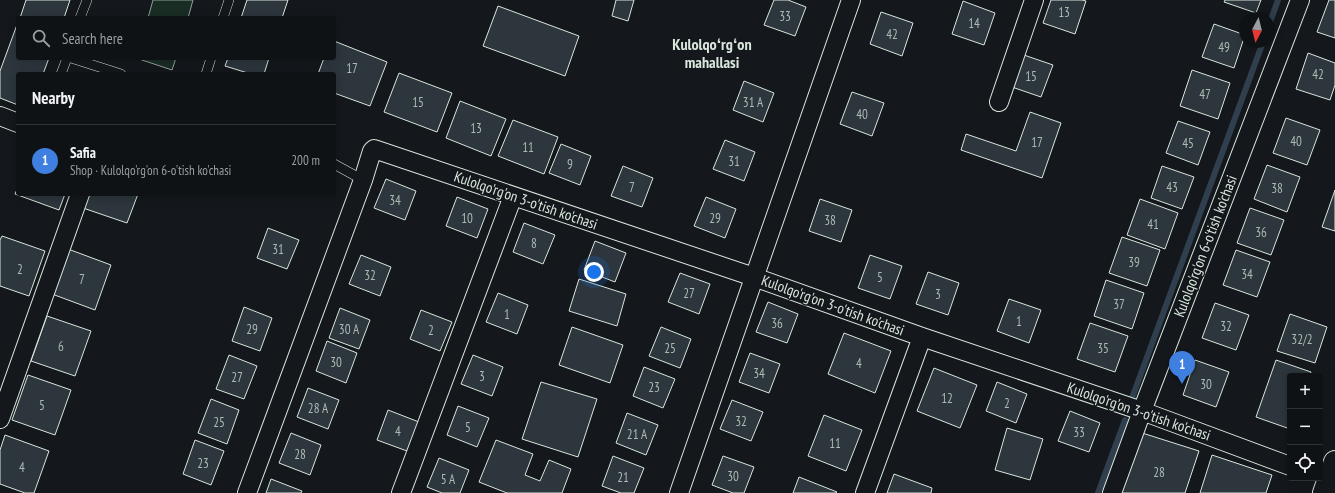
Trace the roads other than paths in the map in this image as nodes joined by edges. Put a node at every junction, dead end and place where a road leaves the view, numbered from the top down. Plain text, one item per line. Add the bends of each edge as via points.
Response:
1 (87, 0) edge
2 (229, 0) edge
3 (850, 0) edge
4 (1034, 0) edge
5 (1300, 0) edge
6 (81, 16) edge
7 (224, 16) edge
8 (66, 60) edge
9 (77, 60) edge
10 (210, 60) edge
11 (62, 72) edge
12 (115, 72) edge
13 (207, 72) edge
14 (999, 102) dead end
15 (0, 116) edge
16 (16, 121) edge
17 (336, 165) edge
18 (362, 180) junction
19 (79, 196) edge
20 (513, 196) junction
21 (754, 277) junction
22 (922, 337) junction
23 (1142, 411) junction
24 (0, 419) edge
25 (1287, 465) edge
26 (247, 493) edge
27 (401, 493) edge
28 (679, 493) edge
29 (865, 493) edge
30 (1112, 493) edge

1 - 6 lane
2 - 7 lane
3 - 21 street
4 - 14 street
5 - 23 street, Kulolqo'rg'on 6-o'tish ko'chasi
8 - 11 lane
9 - 12 lane
10 - 13 lane
15 - 16 street
17 - 18 lane
18 - 20 street, Kulolqo'rg'on 3-o'tish ko'chasi via 374,149
18 - 26 street
19 - 24 street
20 - 21 street, Kulolqo'rg'on 3-o'tish ko'chasi
20 - 27 street
21 - 22 street, Kulolqo'rg'on 3-o'tish ko'chasi
21 - 28 street
22 - 23 street, Kulolqo'rg'on 3-o'tish ko'chasi
22 - 29 street
23 - 25 street, Kulolqo'rg'on 3-o'tish ko'chasi
23 - 30 street, Kulolqo'rg'on 6-o'tish ko'chasi

